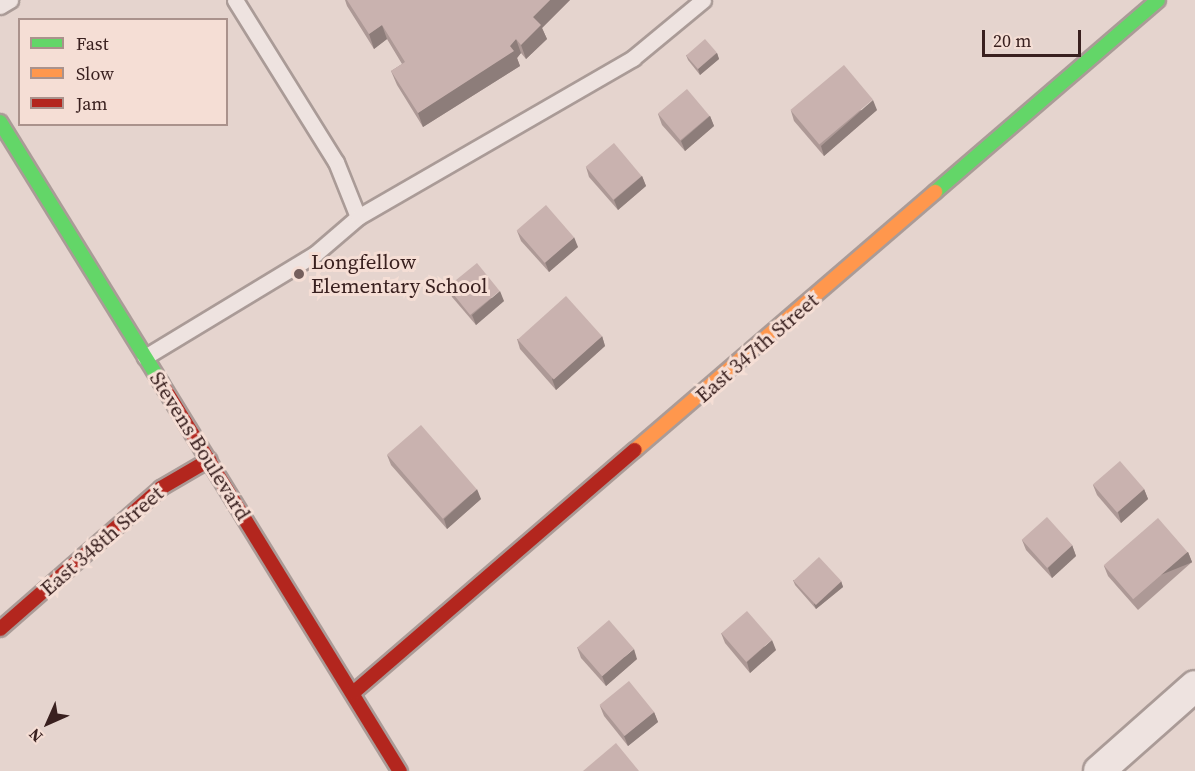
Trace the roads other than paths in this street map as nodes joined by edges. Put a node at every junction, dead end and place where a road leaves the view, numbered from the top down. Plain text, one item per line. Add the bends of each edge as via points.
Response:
1 (10, 0) edge
2 (235, 0) edge
3 (703, 0) edge
4 (1158, 0) edge
5 (0, 6) edge
6 (0, 122) edge
7 (358, 217) junction
8 (145, 357) junction
9 (209, 460) junction
10 (0, 629) edge
11 (1195, 686) edge
12 (353, 693) junction
13 (400, 771) edge
14 (1099, 771) edge

1 - 5 lane
2 - 7 lane via 336,162
3 - 7 lane via 633,58
4 - 12 street, East 347th Street
6 - 8 street, Stevens Boulevard
7 - 8 lane via 315,254
8 - 9 street, Stevens Boulevard
9 - 10 street, East 348th Street via 161,488
9 - 12 street, Stevens Boulevard
11 - 14 street
12 - 13 street, Stevens Boulevard

